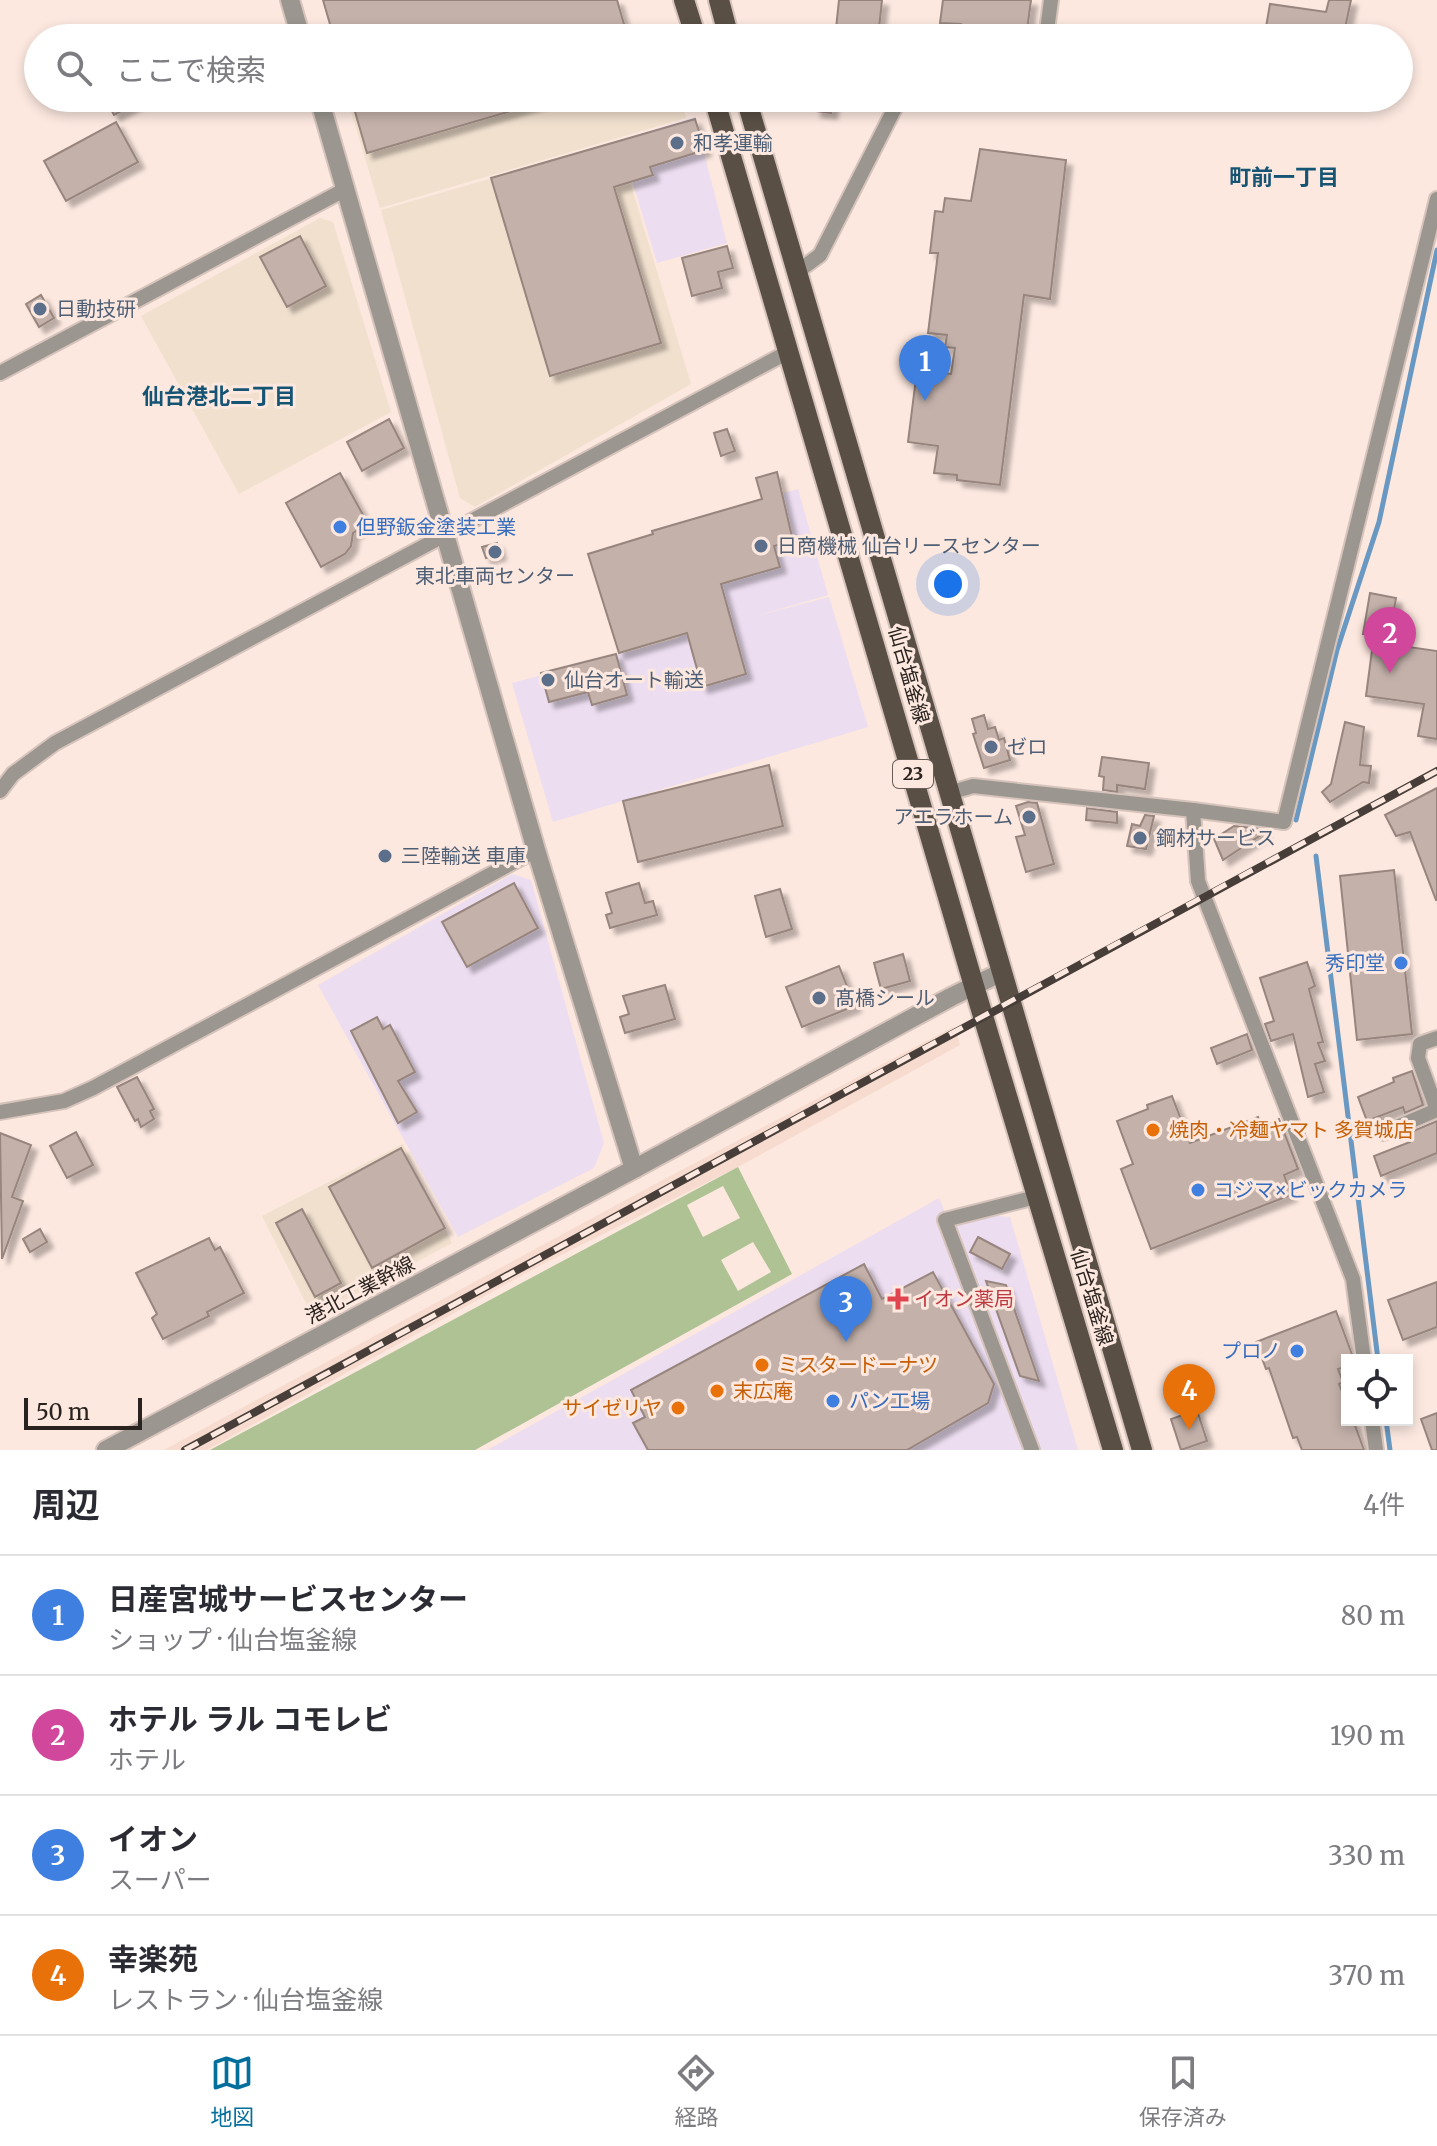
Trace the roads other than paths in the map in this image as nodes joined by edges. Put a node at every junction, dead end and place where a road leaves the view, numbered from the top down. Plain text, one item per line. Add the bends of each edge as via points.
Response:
1 (290, 0) edge
2 (684, 0) edge
3 (719, 0) edge
4 (1051, 0) edge
5 (297, 24) edge
6 (692, 24) edge
7 (725, 24) edge
8 (1048, 24) edge
9 (323, 112) edge
10 (718, 112) edge
11 (750, 112) edge
12 (893, 112) edge
13 (346, 189) junction
14 (1437, 199) edge
15 (797, 272) junction
16 (790, 351) junction
17 (0, 373) edge
18 (446, 533) junction
19 (0, 791) edge
20 (949, 793) junction
21 (1193, 810) junction
22 (536, 850) junction
23 (1002, 972) junction
24 (974, 986) junction
25 (1437, 1038) edge
26 (0, 1112) edge
27 (1383, 1133) dead end
28 (634, 1169) junction
29 (1036, 1197) junction
30 (1363, 1354) edge
31 (1373, 1426) edge
32 (106, 1450) edge
33 (1032, 1450) edge
34 (1113, 1450) edge
35 (1142, 1450) edge
36 (1376, 1450) edge

1 - 5 street
2 - 6 main road
3 - 7 main road
4 - 8 street
9 - 13 street
10 - 16 main road, 仙台塩釜線 / 23
11 - 15 main road, 仙台塩釜線 / 23
12 - 15 street via 820,255
13 - 17 street
13 - 18 street
14 - 21 street via 1284,822
15 - 20 main road, 仙台塩釜線 / 23
16 - 18 street
16 - 24 main road, 仙台塩釜線 / 23
18 - 19 street via 55,743 13,774
18 - 22 street
20 - 21 street via 973,786
20 - 23 main road, 仙台塩釜線 / 23
21 - 30 street via 1198,881 1353,1279
22 - 26 street via 93,1088 64,1101
22 - 28 street
23 - 24 street, 港北工業幹線
23 - 35 main road, 仙台塩釜線 / 23
24 - 28 street, 港北工業幹線
24 - 29 main road, 仙台塩釜線 / 23
25 - 27 street via 1420,1044 1418,1058 1437,1110
28 - 32 street, 港北工業幹線
29 - 33 street via 945,1220
29 - 34 main road, 仙台塩釜線 / 23
31 - 36 street

